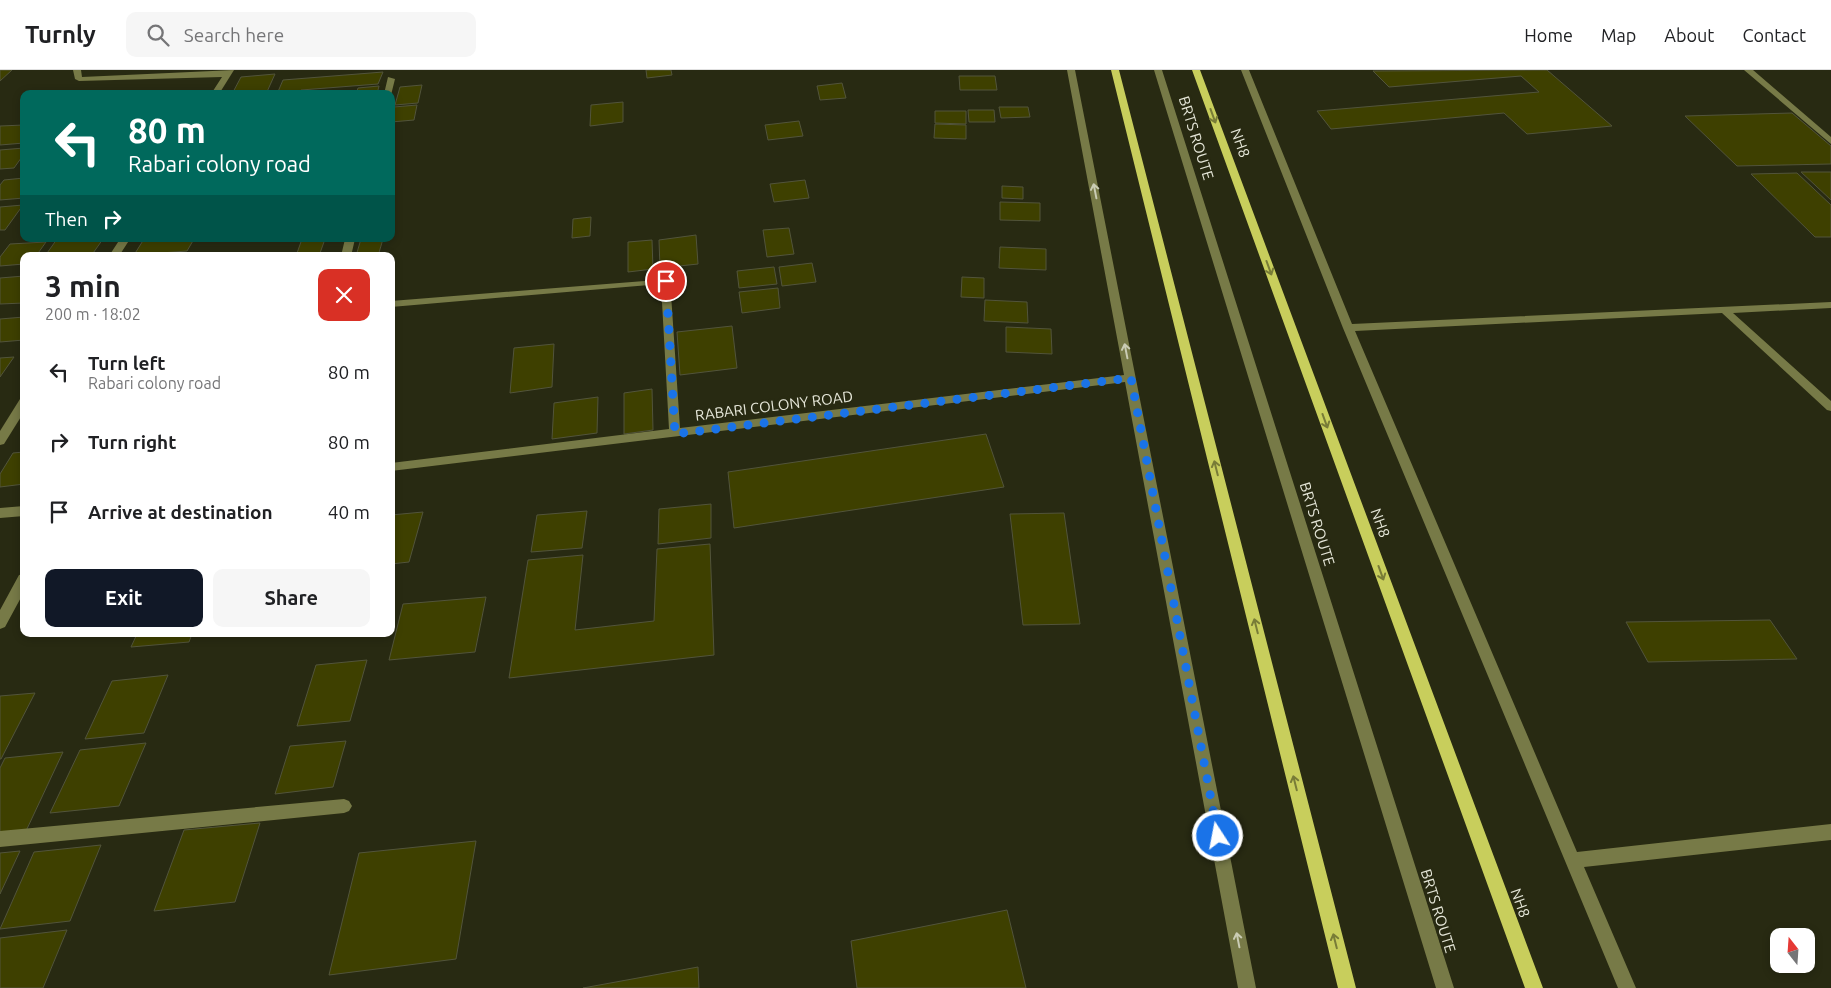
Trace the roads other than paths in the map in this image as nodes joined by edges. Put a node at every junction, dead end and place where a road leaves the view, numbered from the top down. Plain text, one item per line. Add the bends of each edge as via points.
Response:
1 (77, 70) edge
2 (1071, 70) edge
3 (1116, 70) edge
4 (1158, 70) edge
5 (1196, 70) edge
6 (1244, 70) edge
7 (1748, 70) edge
8 (228, 72) edge
9 (392, 80) dead end
10 (217, 90) edge
11 (389, 90) edge
12 (1831, 140) edge
13 (395, 304) edge
14 (1820, 306) junction
15 (1831, 306) edge
16 (1726, 312) junction
17 (1831, 314) edge
18 (1348, 328) junction
19 (1131, 378) junction
20 (1831, 407) edge
21 (20, 408) edge
22 (675, 434) junction
23 (0, 441) edge
24 (395, 467) edge
25 (20, 512) edge
26 (0, 514) edge
27 (20, 587) edge
28 (0, 623) edge
29 (344, 806) dead end
30 (1831, 832) edge
31 (0, 839) edge
32 (1573, 860) junction
33 (1247, 988) edge
34 (1347, 988) edge
35 (1445, 988) edge
36 (1534, 988) edge
37 (1627, 988) edge

1 - 8 street via 79,79
19 -> 2 street
34 -> 3 main road
4 - 35 street, BRTS ROUTE
5 -> 36 main road, NH8
6 - 18 street
7 - 12 street
8 - 10 street
9 - 11 street
13 - 22 street via 666,281
14 - 15 street
14 - 16 street
14 - 17 street
16 - 18 street
16 - 20 street
18 - 32 street
19 - 22 street, RABARI COLONY ROAD
33 -> 19 street
21 - 23 street
22 - 24 street, RABARI COLONY ROAD
25 - 26 street
27 - 28 street
29 - 31 street
30 - 32 street
32 - 37 street

